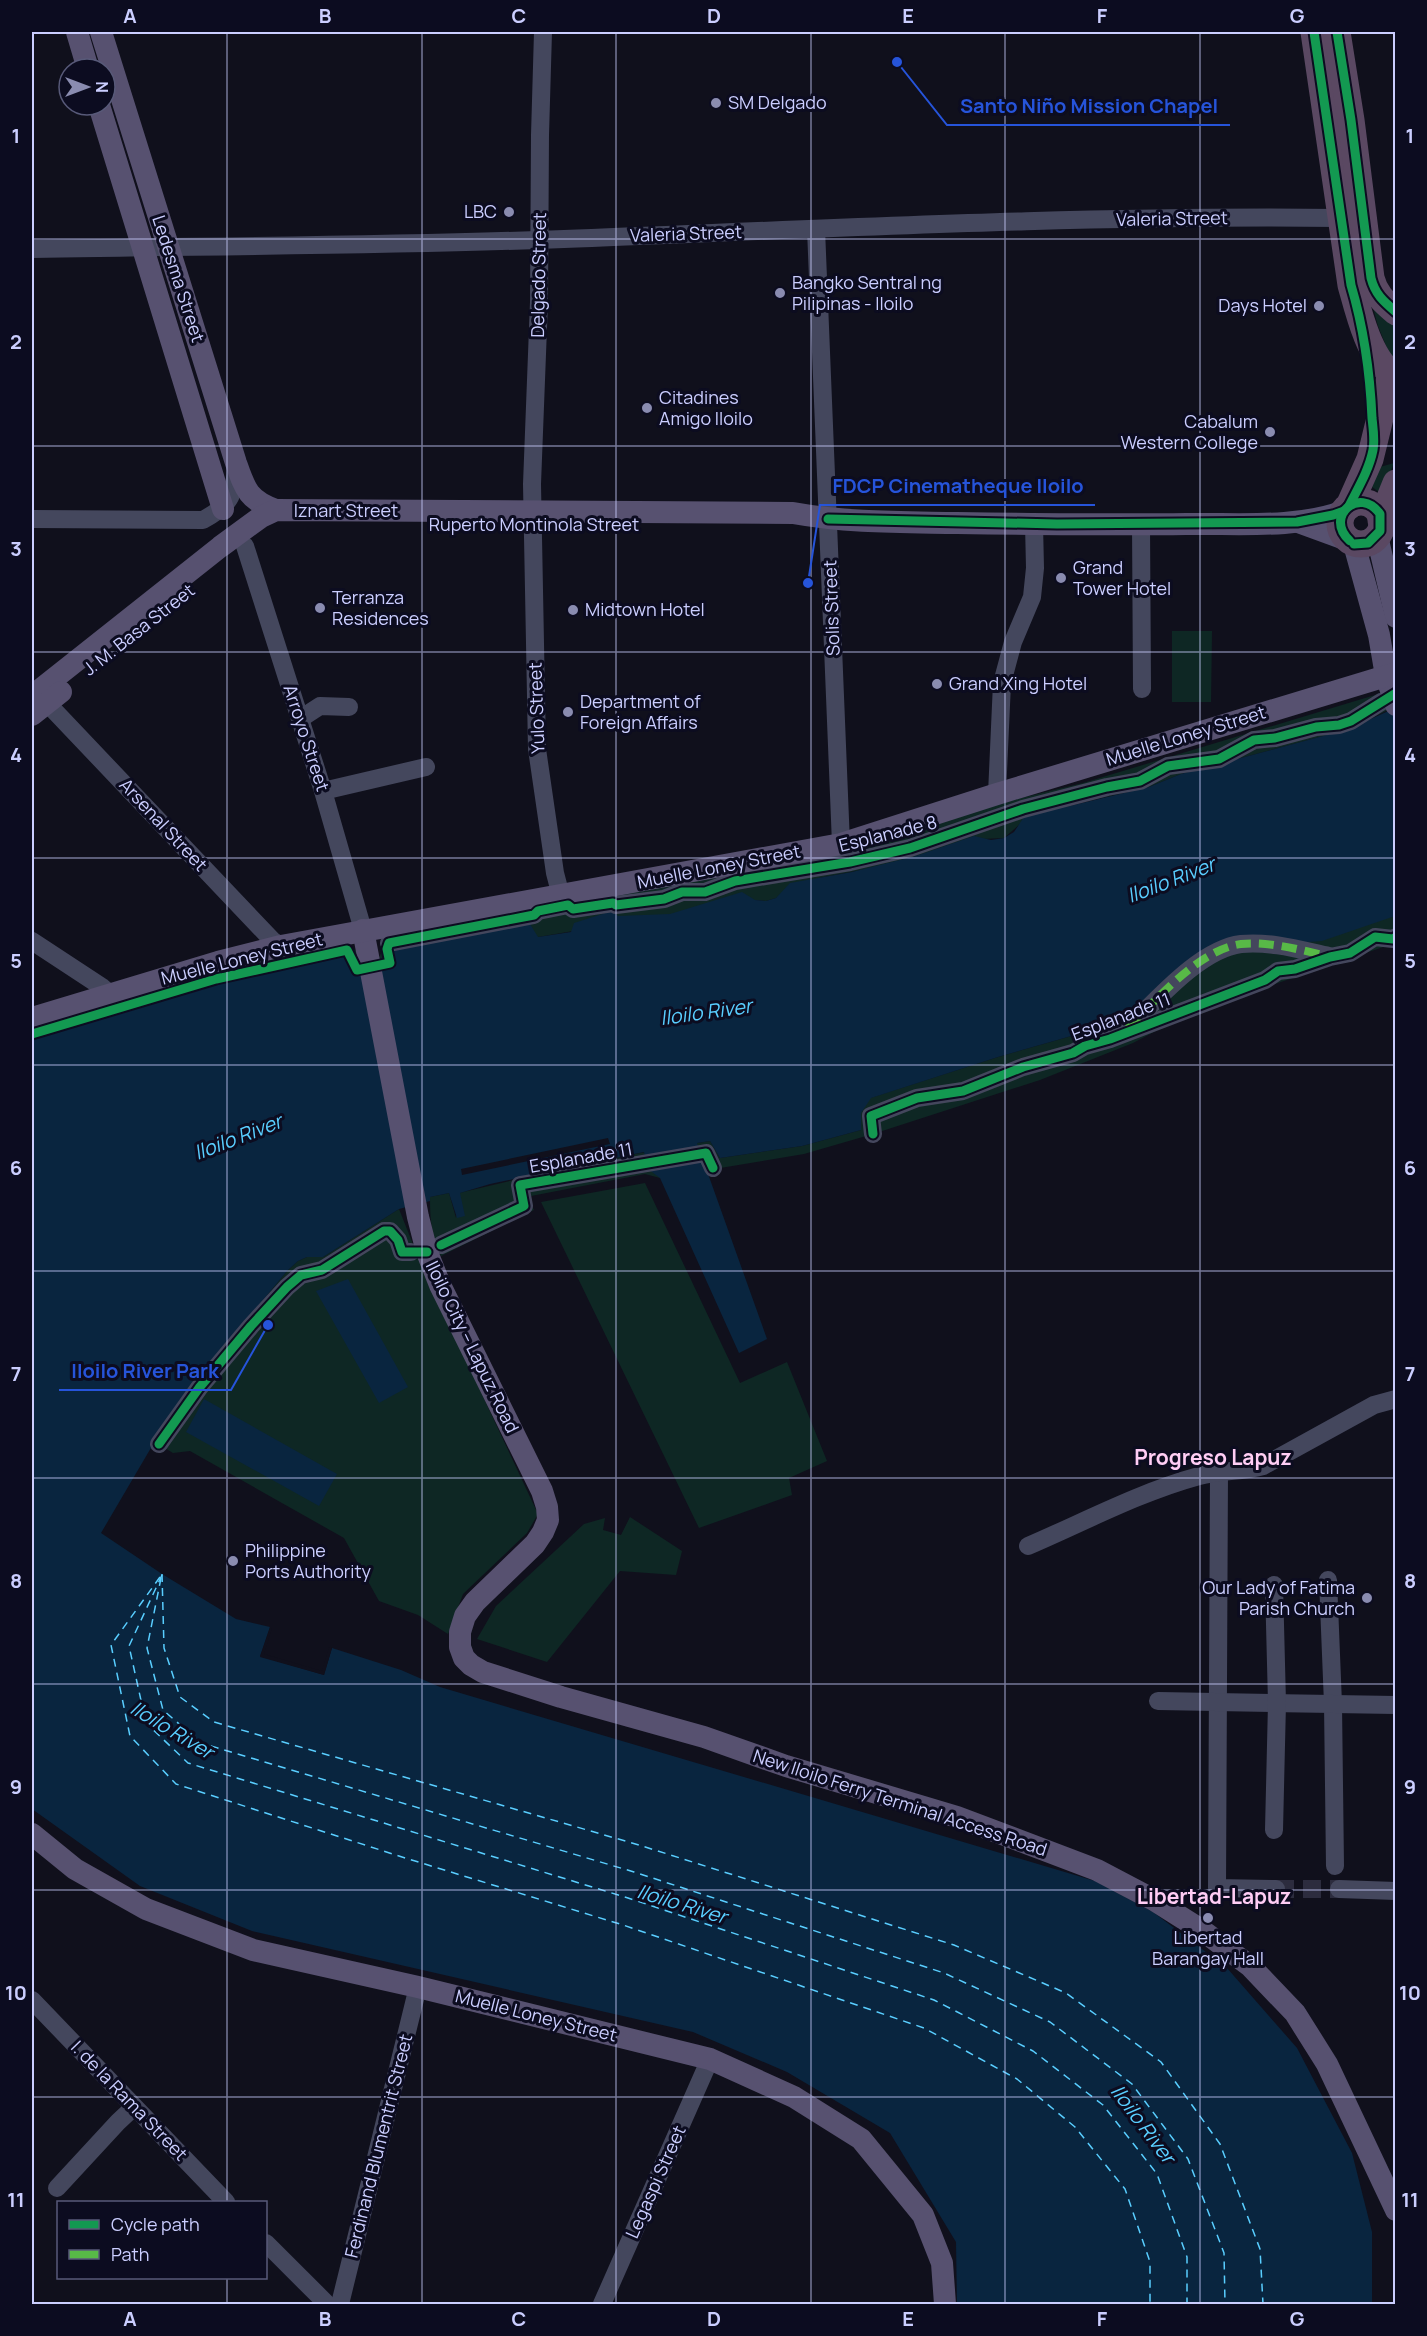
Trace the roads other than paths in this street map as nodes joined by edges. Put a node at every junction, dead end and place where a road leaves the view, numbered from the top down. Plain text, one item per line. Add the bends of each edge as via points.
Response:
1 (77, 32) edge
2 (101, 32) edge
3 (543, 32) edge
4 (1314, 32) edge
5 (1337, 32) edge
6 (84, 57) edge
7 (103, 117) edge
8 (1340, 218) junction
9 (816, 229) junction
10 (539, 240) junction
11 (142, 247) junction
12 (168, 248) junction
13 (32, 249) edge
14 (1392, 308) edge
15 (1362, 322) junction
16 (1394, 369) edge
17 (1374, 448) junction
18 (236, 463) junction
19 (1395, 483) edge
20 (1347, 508) junction
21 (223, 509) junction
22 (276, 510) junction
23 (532, 518) junction
24 (32, 519) edge
25 (828, 519) junction
26 (1297, 522) junction
27 (1034, 524) junction
28 (1141, 524) junction
29 (1366, 535) junction
30 (242, 539) junction
31 (1395, 617) edge
32 (1391, 674) edge
33 (1142, 689) dead end
34 (1390, 703) edge
35 (37, 704) edge
36 (349, 707) dead end
37 (300, 719) junction
38 (426, 767) dead end
39 (323, 791) junction
40 (997, 794) junction
41 (841, 844) junction
42 (561, 896) junction
43 (363, 930) junction
44 (1395, 937) edge
45 (32, 942) edge
46 (389, 943) dead end
47 (281, 946) junction
48 (1330, 957) junction
49 (110, 994) junction
50 (32, 1018) edge
51 (1122, 1034) junction
52 (873, 1134) dead end
53 (710, 1160) dead end
54 (441, 1245) dead end
55 (411, 1252) dead end
56 (1395, 1399) edge
57 (159, 1444) dead end
58 (1219, 1473) junction
59 (1028, 1546) dead end
60 (1328, 1580) dead end
61 (1274, 1585) dead end
62 (464, 1658) joint
63 (1158, 1701) dead end
64 (1218, 1702) junction
65 (1277, 1703) junction
66 (1333, 1704) junction
67 (1395, 1705) edge
68 (1274, 1830) dead end
69 (32, 1834) edge
70 (1335, 1866) dead end
71 (1276, 1889) tunnel mouth
72 (1339, 1889) tunnel mouth
73 (1395, 1892) edge
74 (418, 1988) junction
75 (32, 2000) edge
76 (710, 2059) junction
77 (134, 2107) junction
78 (57, 2188) dead end
79 (225, 2201) edge
80 (1395, 2210) edge
81 (267, 2244) edge
82 (327, 2304) edge
83 (340, 2304) edge
84 (602, 2304) edge
85 (945, 2304) edge

1 - 6 main road
2 - 12 main road, Ledesma Street
3 - 10 street, Delgado Street
4 - 8 highway
5 - 14 highway via 1371,278 1374,291
7 - 11 main road, Ledesma Street
8 - 9 street, Valeria Street via 1064,220
8 - 15 highway via 1351,285
9 - 10 street, Valeria Street
9 - 25 street, Solis Street
10 - 12 street, Valeria Street
10 - 23 street, Delgado Street
11 - 12 street, Valeria Street
11 - 13 street, Valeria Street
11 - 21 main road, Ledesma Street
12 - 18 main road, Ledesma Street
15 - 16 highway via 1382,365
15 - 17 highway
16 - 17 highway
17 - 20 highway
18 - 21 street via 234,488
18 - 22 main road, Ledesma Street via 251,498
19 - 29 highway
20 - 26 main road, Ruperto Montinola Street
20 - 29 highway via 1341,517 1341,531
20 - 29 highway via 1354,503 1366,503 1376,509
21 - 24 street via 203,520
22 - 23 main road, Iznart Street
22 - 30 main road, Iznart Street via 261,517
23 - 25 main road, Ruperto Montinola Street via 794,527
23 - 30 main road, Ruperto Montinola Street via 277,524
23 - 42 street, Yulo Street via 537,749
25 - 27 main road, Ruperto Montinola Street
25 - 41 street, Solis Street
26 - 28 main road, Ruperto Montinola Street
26 - 29 main road, Ruperto Montinola Street
27 - 28 main road, Ruperto Montinola Street
27 - 40 street via 1032,597 1013,642 1002,683
28 - 33 street
29 - 31 main road
29 - 32 main road via 1379,635
30 - 35 main road, J. M. Basa Street
30 - 37 street, Arroyo Street
32 - 34 main road
32 - 40 main road, Muelle Loney Street
34 - 46 street, Esplanade 8 via 1339,725 1254,740 1219,759 1168,766 1140,782 1023,809 910,849 735,881 705,892 682,892 664,899 538,910 534,915
35 - 47 street, Arsenal Street
36 - 37 street via 320,706
37 - 39 street, Arroyo Street
38 - 39 street
39 - 43 street, Arroyo Street
40 - 41 main road, Muelle Loney Street
41 - 42 main road, Muelle Loney Street
42 - 43 main road, Muelle Loney Street
43 - 47 main road, Muelle Loney Street
43 - 62 main road, Iloilo City – Lapuz Road via 427,1251 547,1508 548,1520 535,1544 465,1616 460,1632
44 - 48 street, Esplanade 11 via 1375,937 1350,953
45 - 49 street
47 - 49 main road, Muelle Loney Street
48 - 51 street, Esplanade 11 via 1278,971 1265,980
48 - 51 street, Esplanade 11 via 1260,944 1225,948 1198,964
49 - 50 main road, Muelle Loney Street
51 - 52 street, Esplanade 11 via 963,1091 917,1098 871,1116
53 - 54 street, Esplanade 11 via 520,1185 524,1206
55 - 57 street via 402,1252 395,1235 384,1231 322,1270 301,1275 229,1352
56 - 58 street via 1374,1405 1263,1466
58 - 59 street via 1149,1493
58 - 64 street
60 - 66 street
61 - 65 street
62 - 80 main road, New Iloilo Ferry Terminal Access Road via 483,1672 516,1683 957,1817 1097,1870 1154,1900 1250,1966 1295,2013 1327,2064
63 - 64 street
64 - 65 street
64 - 71 street via 1217,1888
65 - 66 street
65 - 68 street
66 - 67 street
66 - 70 street
69 - 74 main road, Muelle Loney Street via 75,1869 146,1909 253,1950
72 - 73 street
74 - 76 main road, Muelle Loney Street
74 - 83 street, Ferdinand Blumentrit Street
75 - 77 street, I. de la Rama Street
76 - 84 street, Legaspi Street
76 - 85 main road, Muelle Loney Street via 794,2097 861,2139 923,2215 942,2263
77 - 78 street
77 - 79 street, I. de la Rama Street
81 - 82 street

